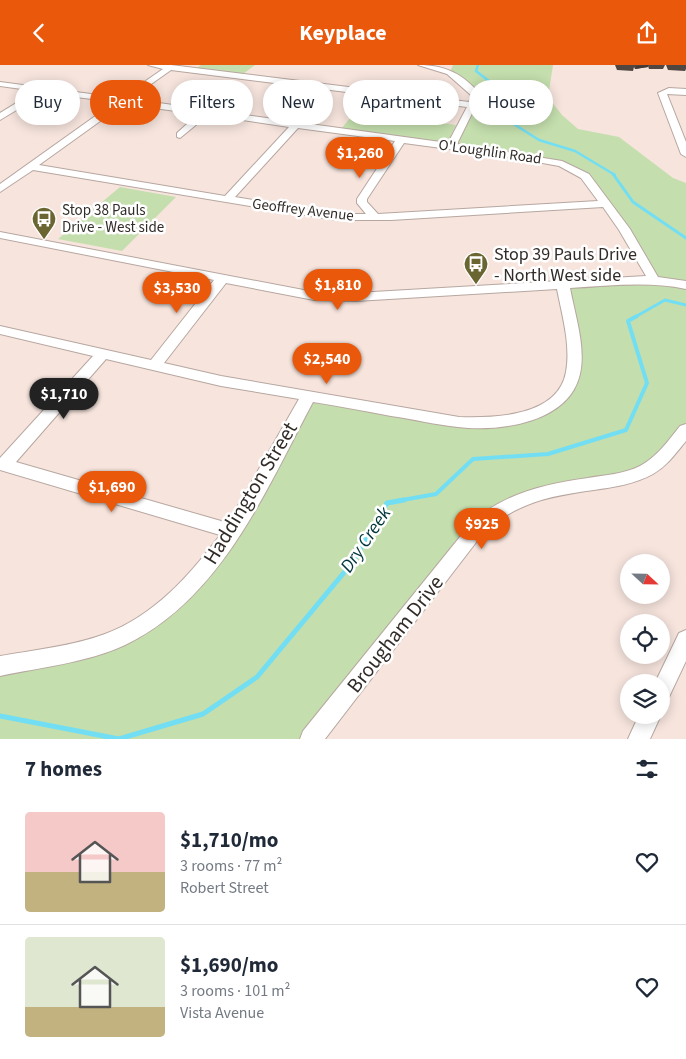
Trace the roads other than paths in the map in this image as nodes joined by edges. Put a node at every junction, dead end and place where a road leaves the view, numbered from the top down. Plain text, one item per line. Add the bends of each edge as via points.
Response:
1 (152, 65) edge
2 (422, 65) edge
3 (170, 67) junction
4 (254, 70) dead end
5 (246, 77) junction
6 (152, 80) edge
7 (0, 84) edge
8 (15, 86) edge
9 (469, 87) edge
10 (686, 92) edge
11 (469, 105) edge
12 (15, 108) edge
13 (469, 113) edge
14 (0, 117) edge
15 (90, 125) edge
16 (192, 125) edge
17 (296, 125) joint
18 (180, 135) dead end
19 (401, 140) junction
20 (451, 147) junction
21 (686, 154) edge
22 (32, 167) junction
23 (0, 189) edge
24 (227, 200) junction
25 (606, 204) junction
26 (375, 217) junction
27 (0, 235) edge
28 (222, 279) junction
29 (654, 280) junction
30 (563, 285) junction
31 (686, 285) edge
32 (0, 330) edge
33 (103, 354) junction
34 (154, 366) junction
35 (308, 397) junction
36 (686, 430) edge
37 (2, 465) edge
38 (232, 531) junction
39 (686, 639) edge
40 (0, 666) edge
41 (669, 674) edge
42 (646, 724) edge
43 (311, 739) edge
44 (639, 739) edge

1 - 3 street
2 - 9 street via 452,73
3 - 5 street
3 - 6 street
4 - 5 street
5 - 11 street
7 - 8 street, O'Loughlin Road
10 - 21 street via 662,93
12 - 14 street
13 - 20 street
15 - 22 street
16 - 18 street
17 - 19 street, O'Loughlin Road
17 - 24 street
19 - 20 street, O'Loughlin Road
19 - 26 street via 362,199
20 - 25 street, O'Loughlin Road via 562,163 585,176
22 - 23 street
22 - 24 street, Geoffrey Avenue
24 - 26 street, Geoffrey Avenue via 325,216
25 - 26 street, Geoffrey Avenue
25 - 29 street, O'Loughlin Road
27 - 28 street
28 - 30 street via 334,297
28 - 34 street
29 - 30 street
29 - 31 street
30 - 35 street via 573,340 573,374 561,396 538,412 511,420 474,423
32 - 33 street
33 - 34 street
33 - 37 street
34 - 35 street
35 - 38 street, Haddington Street
36 - 43 street, Brougham Drive via 660,462 647,471 627,479 525,497 494,512 478,527
37 - 38 street
38 - 40 street, Haddington Street via 192,583 141,627 116,640 88,648
39 - 41 street
42 - 44 street

